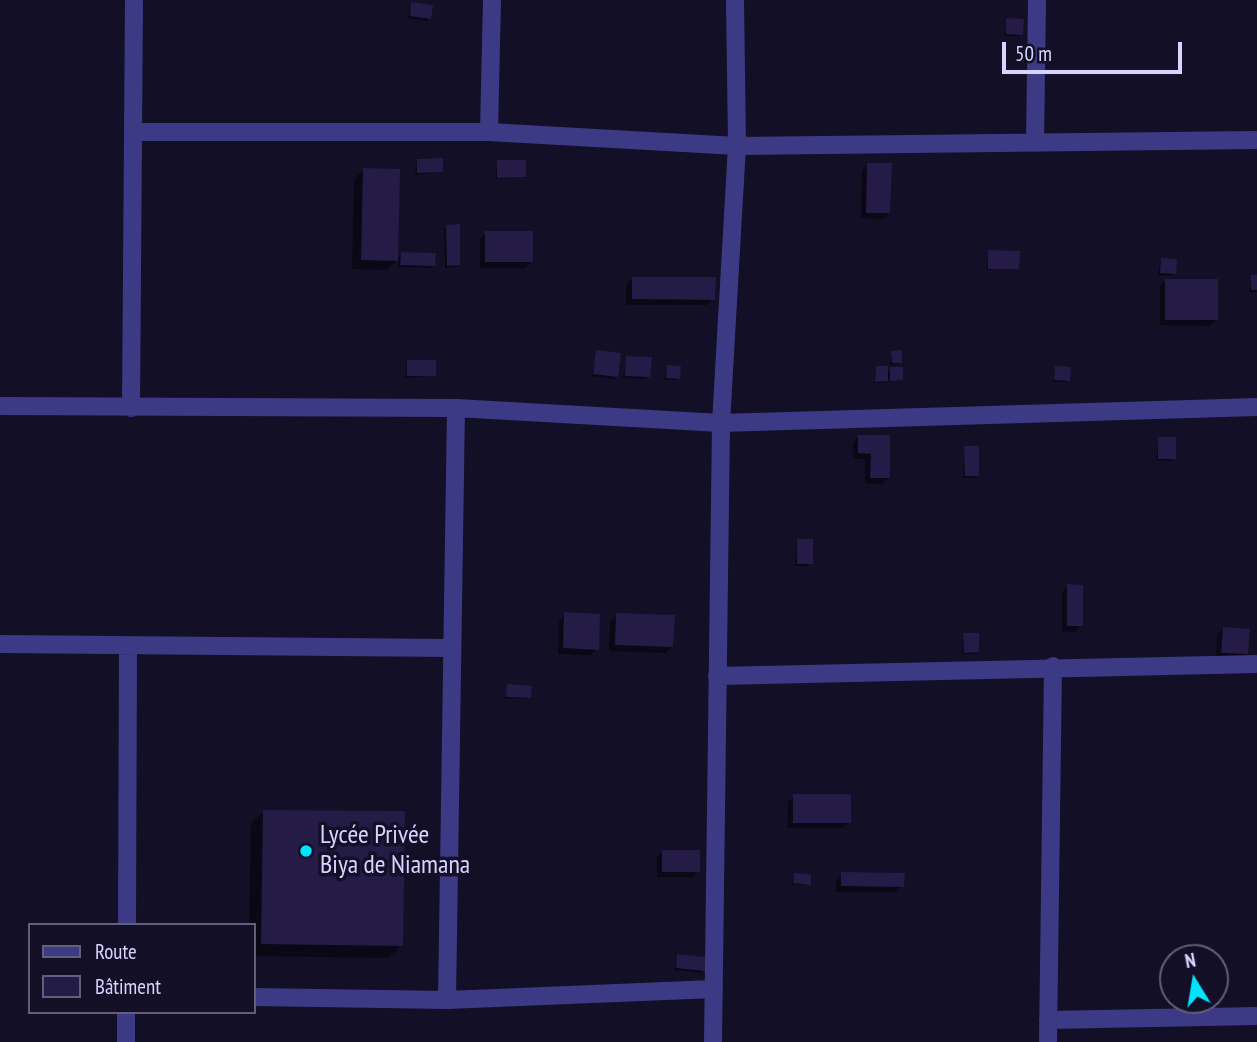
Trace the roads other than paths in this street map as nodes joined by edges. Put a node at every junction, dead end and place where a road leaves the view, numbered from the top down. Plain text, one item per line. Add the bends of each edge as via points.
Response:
1 (134, 0) edge
2 (492, 0) edge
3 (735, 0) edge
4 (1037, 0) edge
5 (133, 132) junction
6 (489, 132) junction
7 (1257, 140) edge
8 (1035, 143) junction
9 (737, 146) junction
10 (0, 405) edge
11 (1257, 407) edge
12 (131, 408) junction
13 (456, 408) junction
14 (721, 422) junction
15 (0, 644) edge
16 (128, 647) junction
17 (451, 648) junction
18 (1257, 664) edge
19 (1053, 667) junction
20 (717, 676) junction
21 (127, 923) edge
22 (714, 989) junction
23 (256, 997) edge
24 (447, 1000) junction
25 (126, 1014) edge
26 (1257, 1016) edge
27 (1048, 1020) junction
28 (126, 1042) edge
29 (713, 1042) edge
30 (1048, 1042) edge

1 - 5 street
2 - 6 street
3 - 9 street
4 - 8 street
5 - 6 street
5 - 12 street
6 - 9 street
7 - 8 street
8 - 9 street
9 - 14 street
10 - 12 street
11 - 14 street
12 - 13 street
13 - 14 street
13 - 17 street
14 - 20 street
15 - 16 street
16 - 17 street
16 - 21 street
17 - 24 street
18 - 19 street
19 - 20 street
19 - 27 street
20 - 22 street
22 - 24 street
22 - 29 street
23 - 24 street
25 - 28 street
26 - 27 street
27 - 30 street

